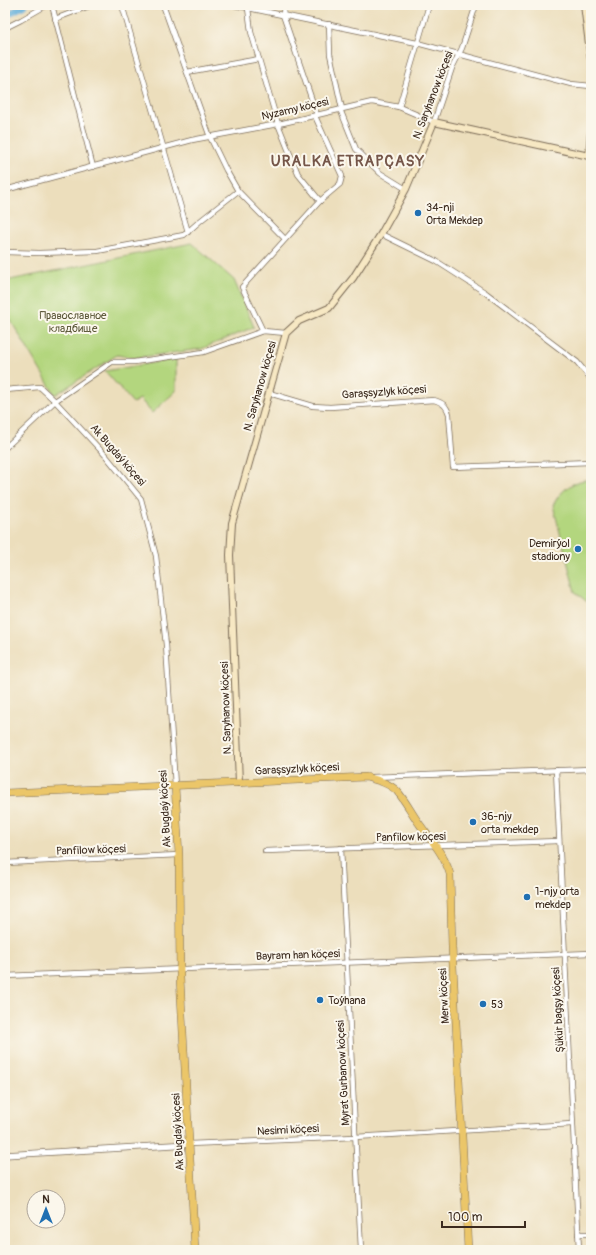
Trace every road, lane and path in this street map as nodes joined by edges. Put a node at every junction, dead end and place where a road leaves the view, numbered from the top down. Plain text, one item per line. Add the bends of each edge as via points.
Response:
1 (47, 5) edge
2 (52, 5) edge
3 (92, 5) edge
4 (122, 5) edge
5 (163, 5) edge
6 (234, 5) edge
7 (284, 5) edge
8 (429, 5) edge
9 (476, 5) edge
10 (584, 5) edge
11 (243, 6) edge
12 (248, 8) junction
13 (283, 15) junction
14 (55, 19) junction
15 (329, 24) junction
16 (5, 28) edge
17 (417, 43) junction
18 (460, 54) junction
19 (259, 59) junction
20 (591, 60) edge
21 (187, 72) junction
22 (591, 86) edge
23 (399, 107) junction
24 (341, 109) junction
25 (316, 115) junction
26 (434, 122) junction
27 (278, 124) junction
28 (591, 132) edge
29 (210, 137) junction
30 (164, 148) junction
31 (93, 167) junction
32 (406, 189) junction
33 (5, 190) edge
34 (238, 191) junction
35 (320, 201) junction
36 (188, 232) junction
37 (381, 234) junction
38 (285, 239) junction
39 (5, 252) edge
40 (263, 330) junction
41 (286, 333) junction
42 (591, 379) edge
43 (5, 390) edge
44 (269, 393) junction
45 (55, 401) junction
46 (5, 448) edge
47 (591, 462) edge
48 (591, 769) edge
49 (556, 770) junction
50 (366, 777) junction
51 (239, 783) junction
52 (175, 786) junction
53 (5, 793) edge
54 (558, 841) junction
55 (435, 846) junction
56 (341, 848) junction
57 (265, 851) dead end
58 (179, 855) junction
59 (5, 863) edge
60 (591, 953) edge
61 (564, 954) junction
62 (453, 959) junction
63 (346, 962) junction
64 (180, 969) junction
65 (5, 976) edge
66 (572, 1124) junction
67 (461, 1130) junction
68 (355, 1137) junction
69 (189, 1144) junction
70 (5, 1156) edge
71 (578, 1234) junction
72 (591, 1234) edge
73 (195, 1250) edge
74 (361, 1250) edge
75 (468, 1250) edge
76 (579, 1250) edge

1 - 16 street
2 - 14 street
3 - 14 street
4 - 30 street
5 - 21 street
6 - 11 street
7 - 13 street
8 - 17 street
9 - 18 street, N. Saryhanow köçesi
10 - 20 main road
11 - 12 street
12 - 13 street
12 - 19 street via 250,32
13 - 15 street
13 - 25 street
14 - 31 street
15 - 17 street
15 - 24 street via 330,54
17 - 18 street
17 - 23 street
18 - 22 street via 571,84
18 - 26 street, N. Saryhanow köçesi via 452,68
19 - 21 street
19 - 27 street
21 - 29 street
23 - 24 street, Nyzamy köçesi via 372,102
23 - 26 street, Nyzamy köçesi
24 - 25 street, Nyzamy köçesi
24 - 32 street via 356,149 380,173
25 - 27 street, Nyzamy köçesi
25 - 35 street via 342,176 340,184
26 - 28 main road, Nyzamy köçesi via 590,156
26 - 32 main road, N. Saryhanow köçesi
27 - 29 street, Nyzamy köçesi
27 - 35 street via 298,174
29 - 30 street, Nyzamy köçesi
29 - 34 street
30 - 31 street, Nyzamy köçesi
30 - 36 street
31 - 33 street, Nyzamy köçesi
32 - 37 main road, N. Saryhanow köçesi
34 - 36 street
34 - 38 street
35 - 38 street
36 - 39 street via 184,235 97,251
37 - 41 main road, N. Saryhanow köçesi via 353,278 329,308 299,321
37 - 42 street via 436,261 486,293 577,362
38 - 40 street via 242,287
40 - 41 street
40 - 45 street via 204,352 134,362 112,362
41 - 44 main road, N. Saryhanow köçesi
43 - 45 street, Ak Bugdaý köçesi via 40,388
44 - 47 street, Garaşsyzlyk köçesi via 313,406 330,407 434,400 442,402 449,414 453,467
44 - 51 main road, N. Saryhanow köçesi via 232,523 230,555
45 - 46 street
45 - 52 street, Ak Bugdaý köçesi via 106,456 141,499 156,556 166,645
48 - 49 street, Garaşsyzlyk köçesi
49 - 50 street, Garaşsyzlyk köçesi
49 - 54 street, Şükür bagşy köçesi
50 - 51 main road, Garaşsyzlyk köçesi
50 - 55 main road, Merw köçesi via 384,782 396,790
51 - 52 main road, Garaşsyzlyk köçesi
52 - 53 main road, Garaşsyzlyk köçesi
52 - 58 main road, Ak Bugdaý köçesi
54 - 55 street, Panfilow köçesi
54 - 61 street, Şükür bagşy köçesi
55 - 56 street, Panfilow köçesi
55 - 62 main road, Merw köçesi via 447,862 450,874
56 - 57 street, Panfilow köçesi
56 - 63 street, Myrat Gurbanow köçesi
58 - 59 street, Panfilow köçesi
58 - 64 main road, Ak Bugdaý köçesi
60 - 61 street, Bayram han köçesi
61 - 62 street, Bayram han köçesi
61 - 66 street, Şükür bagşy köçesi
62 - 63 street, Bayram han köçesi
62 - 67 main road, Merw köçesi
63 - 64 street, Bayram han köçesi
63 - 68 street, Myrat Gurbanow köçesi
64 - 65 street, Bayram han köçesi
64 - 69 main road, Ak Bugdaý köçesi
66 - 67 street, Nesimi köçesi
66 - 71 street, Şükür bagşy köçesi
67 - 68 street, Nesimi köçesi
67 - 75 main road, Merw köçesi
68 - 69 street, Nesimi köçesi
68 - 74 street, Myrat Gurbanow köçesi
69 - 70 street, Nesimi köçesi
69 - 73 main road, Ak Bugdaý köçesi
71 - 72 street
71 - 76 street, Şükür bagşy köçesi

